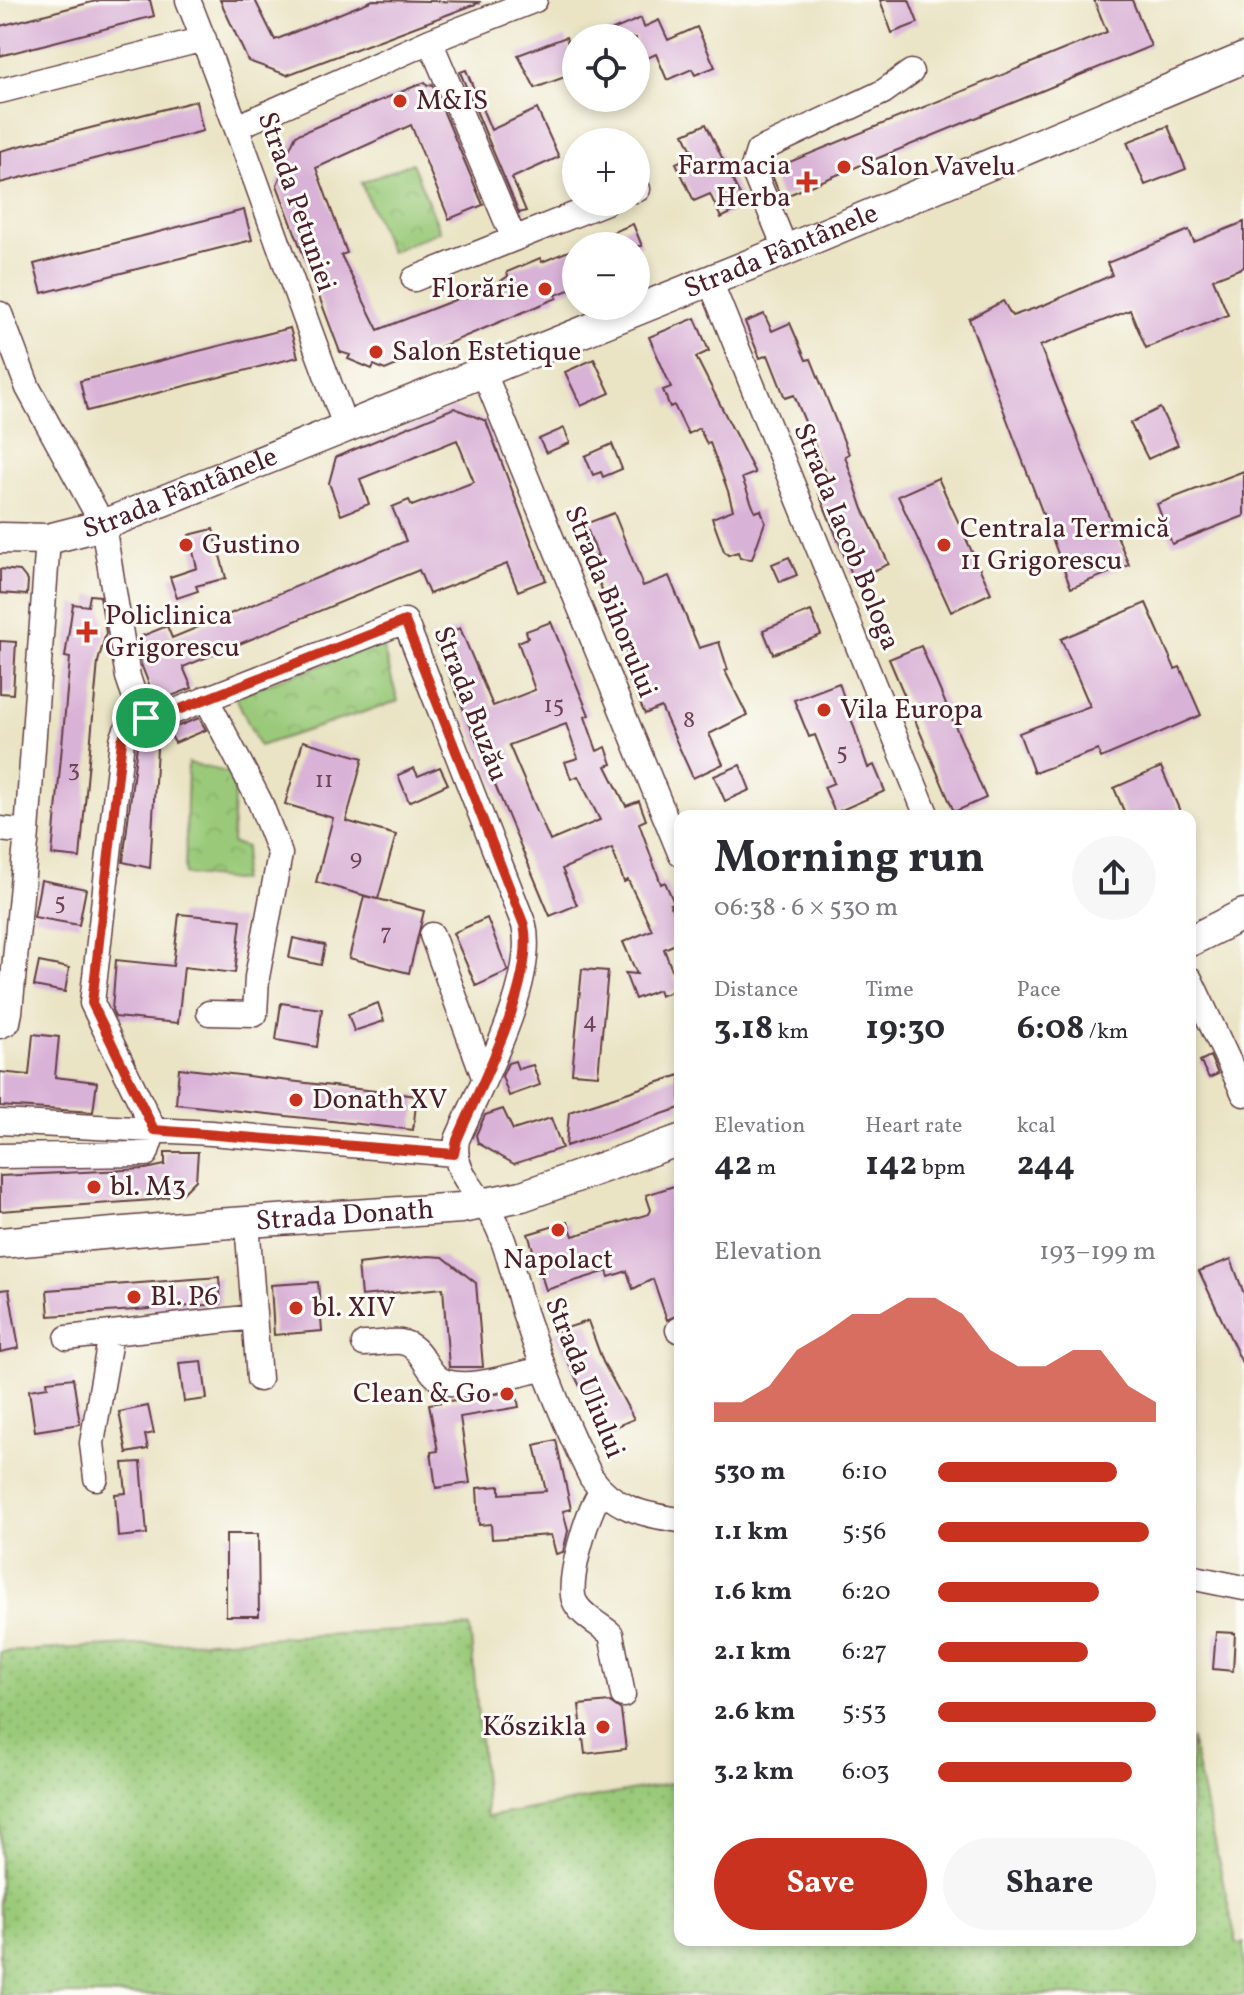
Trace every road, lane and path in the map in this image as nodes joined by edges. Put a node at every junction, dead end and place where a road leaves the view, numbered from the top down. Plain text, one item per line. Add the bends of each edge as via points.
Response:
1 (188, 0) edge
2 (535, 0) edge
3 (204, 39) junction
4 (430, 41) junction
5 (1244, 58) edge
6 (911, 72) dead end
7 (0, 91) edge
8 (239, 126) junction
9 (571, 216) edge
10 (514, 239) junction
11 (786, 250) junction
12 (414, 279) dead end
13 (710, 281) junction
14 (0, 314) edge
15 (484, 373) junction
16 (345, 425) junction
17 (103, 525) junction
18 (0, 538) edge
19 (48, 539) junction
20 (206, 698) junction
21 (146, 718) junction
22 (925, 810) edge
23 (0, 829) edge
24 (27, 832) junction
25 (674, 838) edge
26 (1244, 914) edge
27 (432, 935) dead end
28 (1196, 938) edge
29 (1196, 992) edge
30 (209, 1013) dead end
31 (0, 1026) edge
32 (484, 1077) junction
33 (1244, 1094) edge
34 (0, 1122) edge
35 (154, 1130) junction
36 (674, 1142) edge
37 (454, 1154) junction
38 (0, 1156) edge
39 (486, 1204) junction
40 (247, 1222) junction
41 (0, 1243) edge
42 (254, 1317) junction
43 (111, 1334) junction
44 (67, 1338) dead end
45 (364, 1344) dead end
46 (543, 1369) junction
47 (259, 1379) dead end
48 (96, 1478) dead end
49 (601, 1492) junction
50 (674, 1519) edge
51 (1196, 1578) edge
52 (1244, 1588) edge
53 (623, 1695) dead end

1 - 3 street, Strada Petuniei
2 - 4 street
3 - 7 street
3 - 8 street, Strada Petuniei
4 - 8 street
4 - 10 street
5 - 11 main road, Strada Fântânele
6 - 11 street via 883,92 758,151 753,167
8 - 16 street, Strada Petuniei via 286,271
9 - 10 street
10 - 12 street
11 - 13 main road, Strada Fântânele
13 - 15 main road, Strada Fântânele
13 - 22 street, Strada Iacob Bologa
14 - 17 street via 28,388
15 - 16 main road, Strada Fântânele
15 - 25 street, Strada Bihorului
16 - 17 main road, Strada Fântânele
17 - 19 main road, Strada Fântânele
17 - 21 street via 128,677
18 - 19 main road, Strada Fântânele
19 - 24 street
20 - 21 street, Strada Buzău
20 - 30 street via 260,802 280,854 255,1014
20 - 32 street, Strada Buzău via 405,621 528,943 519,988
21 - 35 street via 126,730 122,740 92,1003
23 - 24 street
24 - 31 street via 10,1012 8,1022
26 - 28 main road
27 - 32 street
29 - 33 street
32 - 37 street, Strada Buzău
34 - 35 street
35 - 37 street
35 - 38 street via 146,1154
36 - 39 main road, Strada Donath
37 - 39 street via 460,1172
39 - 40 main road, Strada Donath
39 - 46 street, Strada Uliului
40 - 41 main road, Strada Donath
40 - 42 street
42 - 43 street
42 - 47 street
43 - 44 street
43 - 48 street via 92,1443
45 - 46 street via 403,1342 415,1348 444,1382
46 - 49 street, Strada Uliului
49 - 50 street, Strada Uliului via 627,1509
49 - 53 street via 587,1515 573,1588 581,1611 611,1634
51 - 52 street

